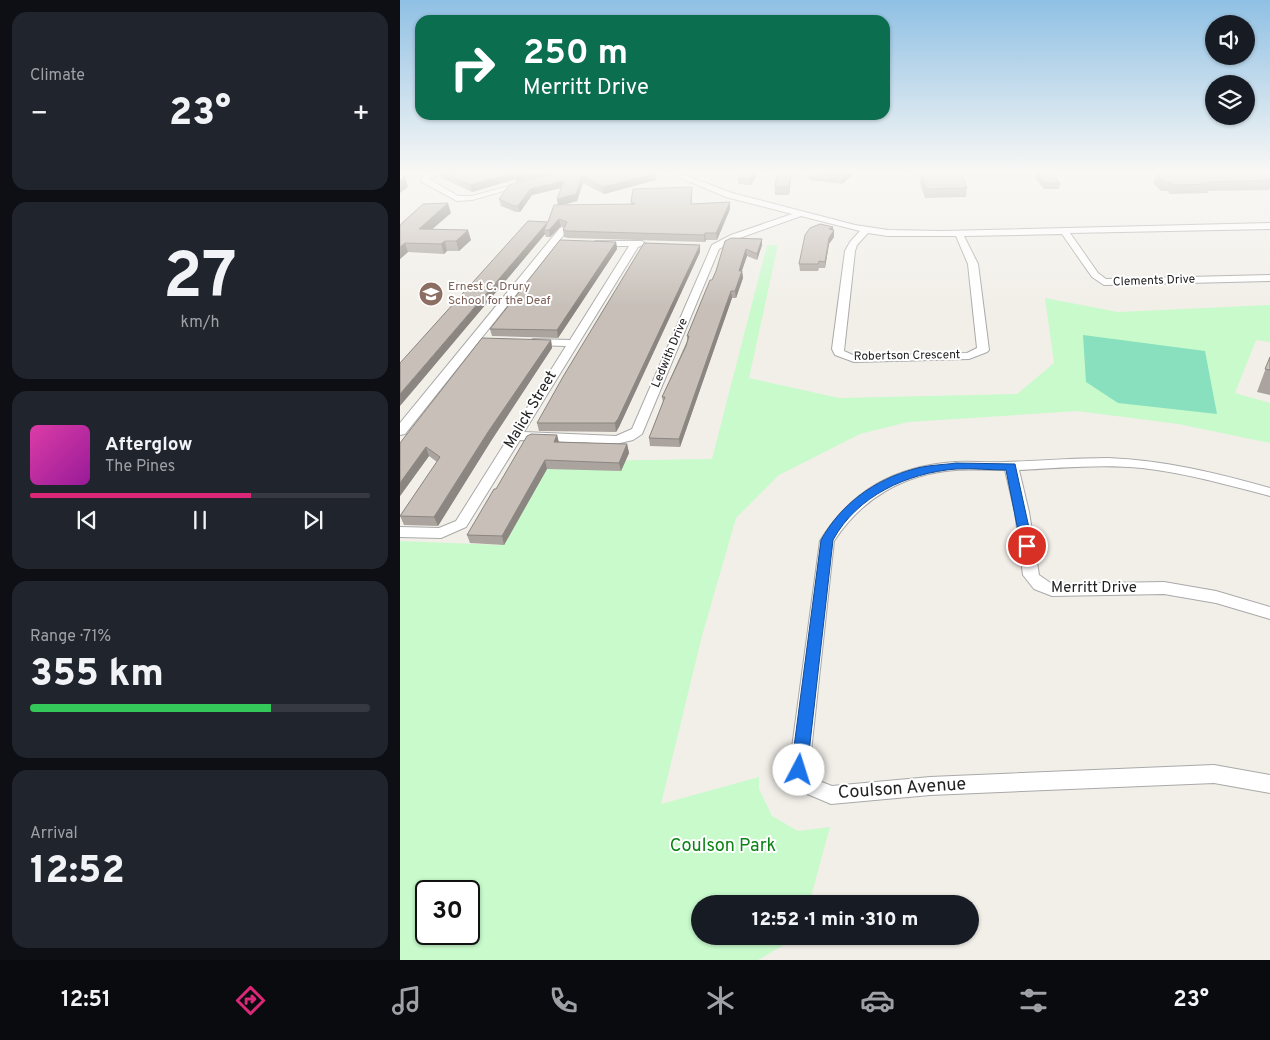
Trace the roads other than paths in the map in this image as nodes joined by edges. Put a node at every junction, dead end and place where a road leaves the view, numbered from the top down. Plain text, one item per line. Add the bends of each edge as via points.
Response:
1 (791, 218) edge
2 (817, 218) edge
3 (1270, 226) edge
4 (563, 230) edge
5 (866, 230) junction
6 (1064, 231) junction
7 (959, 234) junction
8 (590, 243) edge
9 (635, 244) junction
10 (655, 244) edge
11 (1270, 278) edge
12 (473, 341) junction
13 (493, 341) edge
14 (522, 342) edge
15 (572, 343) junction
16 (400, 431) edge
17 (516, 436) junction
18 (1011, 466) junction
19 (1270, 492) edge
20 (400, 532) edge
21 (1270, 613) edge
22 (1270, 784) edge

1 - 17 street, Ledwith Drive via 710,246 637,431 616,440
2 - 5 street
3 - 6 street
4 - 12 street via 557,242
5 - 7 street
5 - 7 street, Robertson Crescent via 850,251 838,346 839,353 854,359 970,356 983,350 973,264
6 - 7 street
6 - 11 street, Clements Drive via 1095,275 1104,282
8 - 9 street
9 - 10 street
9 - 15 street, Malick Street
12 - 13 street
12 - 16 street
14 - 15 street
15 - 17 street, Malick Street
17 - 20 street, Malick Street via 461,524 441,533
18 - 19 street, Coulson Avenue via 1085,462 1146,465
18 - 21 street, Merritt Drive via 1022,512 1031,575 1042,588 1164,588 1216,597
18 - 22 street, Coulson Avenue via 956,466 916,472 868,493 833,529 827,540 802,741 799,770 804,780 819,792 832,795 930,786 1204,774

